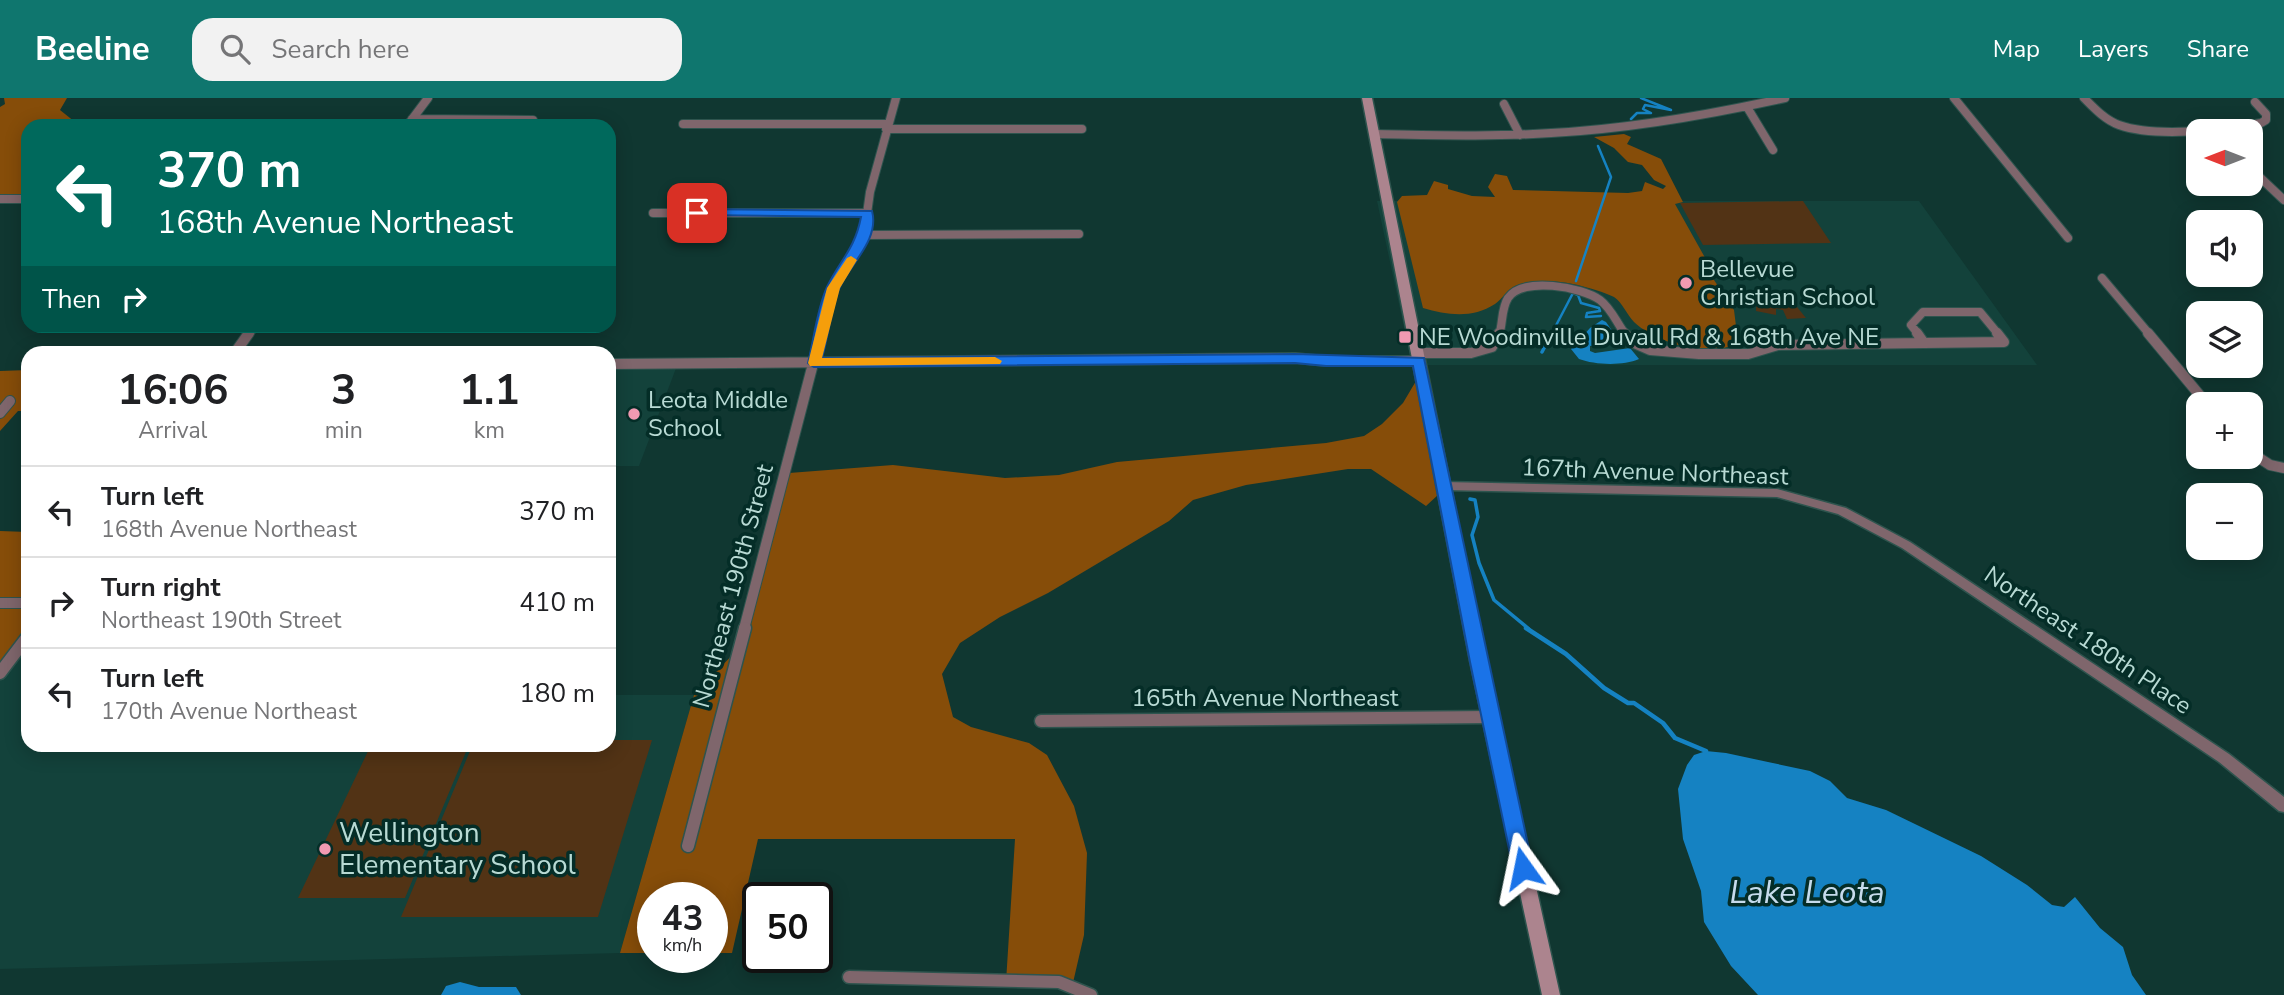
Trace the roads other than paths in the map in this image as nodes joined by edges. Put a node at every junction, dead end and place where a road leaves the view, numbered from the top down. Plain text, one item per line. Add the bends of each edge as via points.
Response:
1 (428, 98) edge
2 (896, 98) edge
3 (1367, 98) edge
4 (1785, 98) edge
5 (1954, 98) edge
6 (2084, 98) edge
7 (2255, 102) dead end
8 (1504, 104) dead end
9 (1747, 107) junction
10 (412, 119) edge
11 (2263, 122) edge
12 (682, 124) dead end
13 (887, 127) junction
14 (1082, 129) dead end
15 (2186, 129) edge
16 (1374, 134) junction
17 (1520, 135) junction
18 (1773, 150) dead end
19 (2263, 180) edge
20 (21, 197) edge
21 (0, 199) edge
22 (2284, 200) edge
23 (653, 212) dead end
24 (868, 213) junction
25 (1079, 234) dead end
26 (864, 235) junction
27 (2067, 238) dead end
28 (2102, 278) dead end
29 (1924, 344) junction
30 (1418, 357) junction
31 (814, 363) junction
32 (616, 364) edge
33 (2197, 392) edge
34 (10, 401) dead end
35 (0, 413) edge
36 (2263, 459) edge
37 (2284, 468) edge
38 (1444, 486) junction
39 (1862, 519) joint
40 (0, 603) edge
41 (21, 603) edge
42 (21, 645) edge
43 (0, 673) edge
44 (1490, 717) junction
45 (1041, 721) dead end
46 (2284, 806) edge
47 (688, 846) dead end
48 (849, 977) dead end
49 (1091, 995) edge
50 (1551, 995) edge

1 - 10 street
2 - 13 street, Northeast 190th Street
3 - 16 main road
4 - 9 street
5 - 27 street
6 - 15 street via 2109,121 2127,128
7 - 11 street via 2266,114
8 - 17 street
9 - 17 street via 1631,126
9 - 18 street
12 - 13 street
13 - 14 street
13 - 24 street, Northeast 190th Street
16 - 17 street
16 - 30 main road
19 - 22 street
20 - 21 street
23 - 24 street
24 - 26 street, Northeast 190th Street
25 - 26 street
26 - 31 street, Northeast 190th Street via 833,288
28 - 33 street
29 - 29 street via 1991,343 2004,342 1980,312 1923,312 1911,325
29 - 30 street via 1778,345 1743,353 1656,352 1629,341 1600,300 1575,290 1545,286 1511,295 1505,303 1503,330 1492,347
30 - 31 street
30 - 38 main road
31 - 32 street
31 - 47 street, Northeast 190th Street
34 - 35 street
36 - 37 street
38 - 39 street, 167th Avenue Northeast via 1777,493
38 - 44 main road
39 - 46 street, Northeast 180th Place via 2224,758
40 - 41 street
42 - 43 street
44 - 45 street, 165th Avenue Northeast
44 - 50 main road
48 - 49 street via 1059,982

